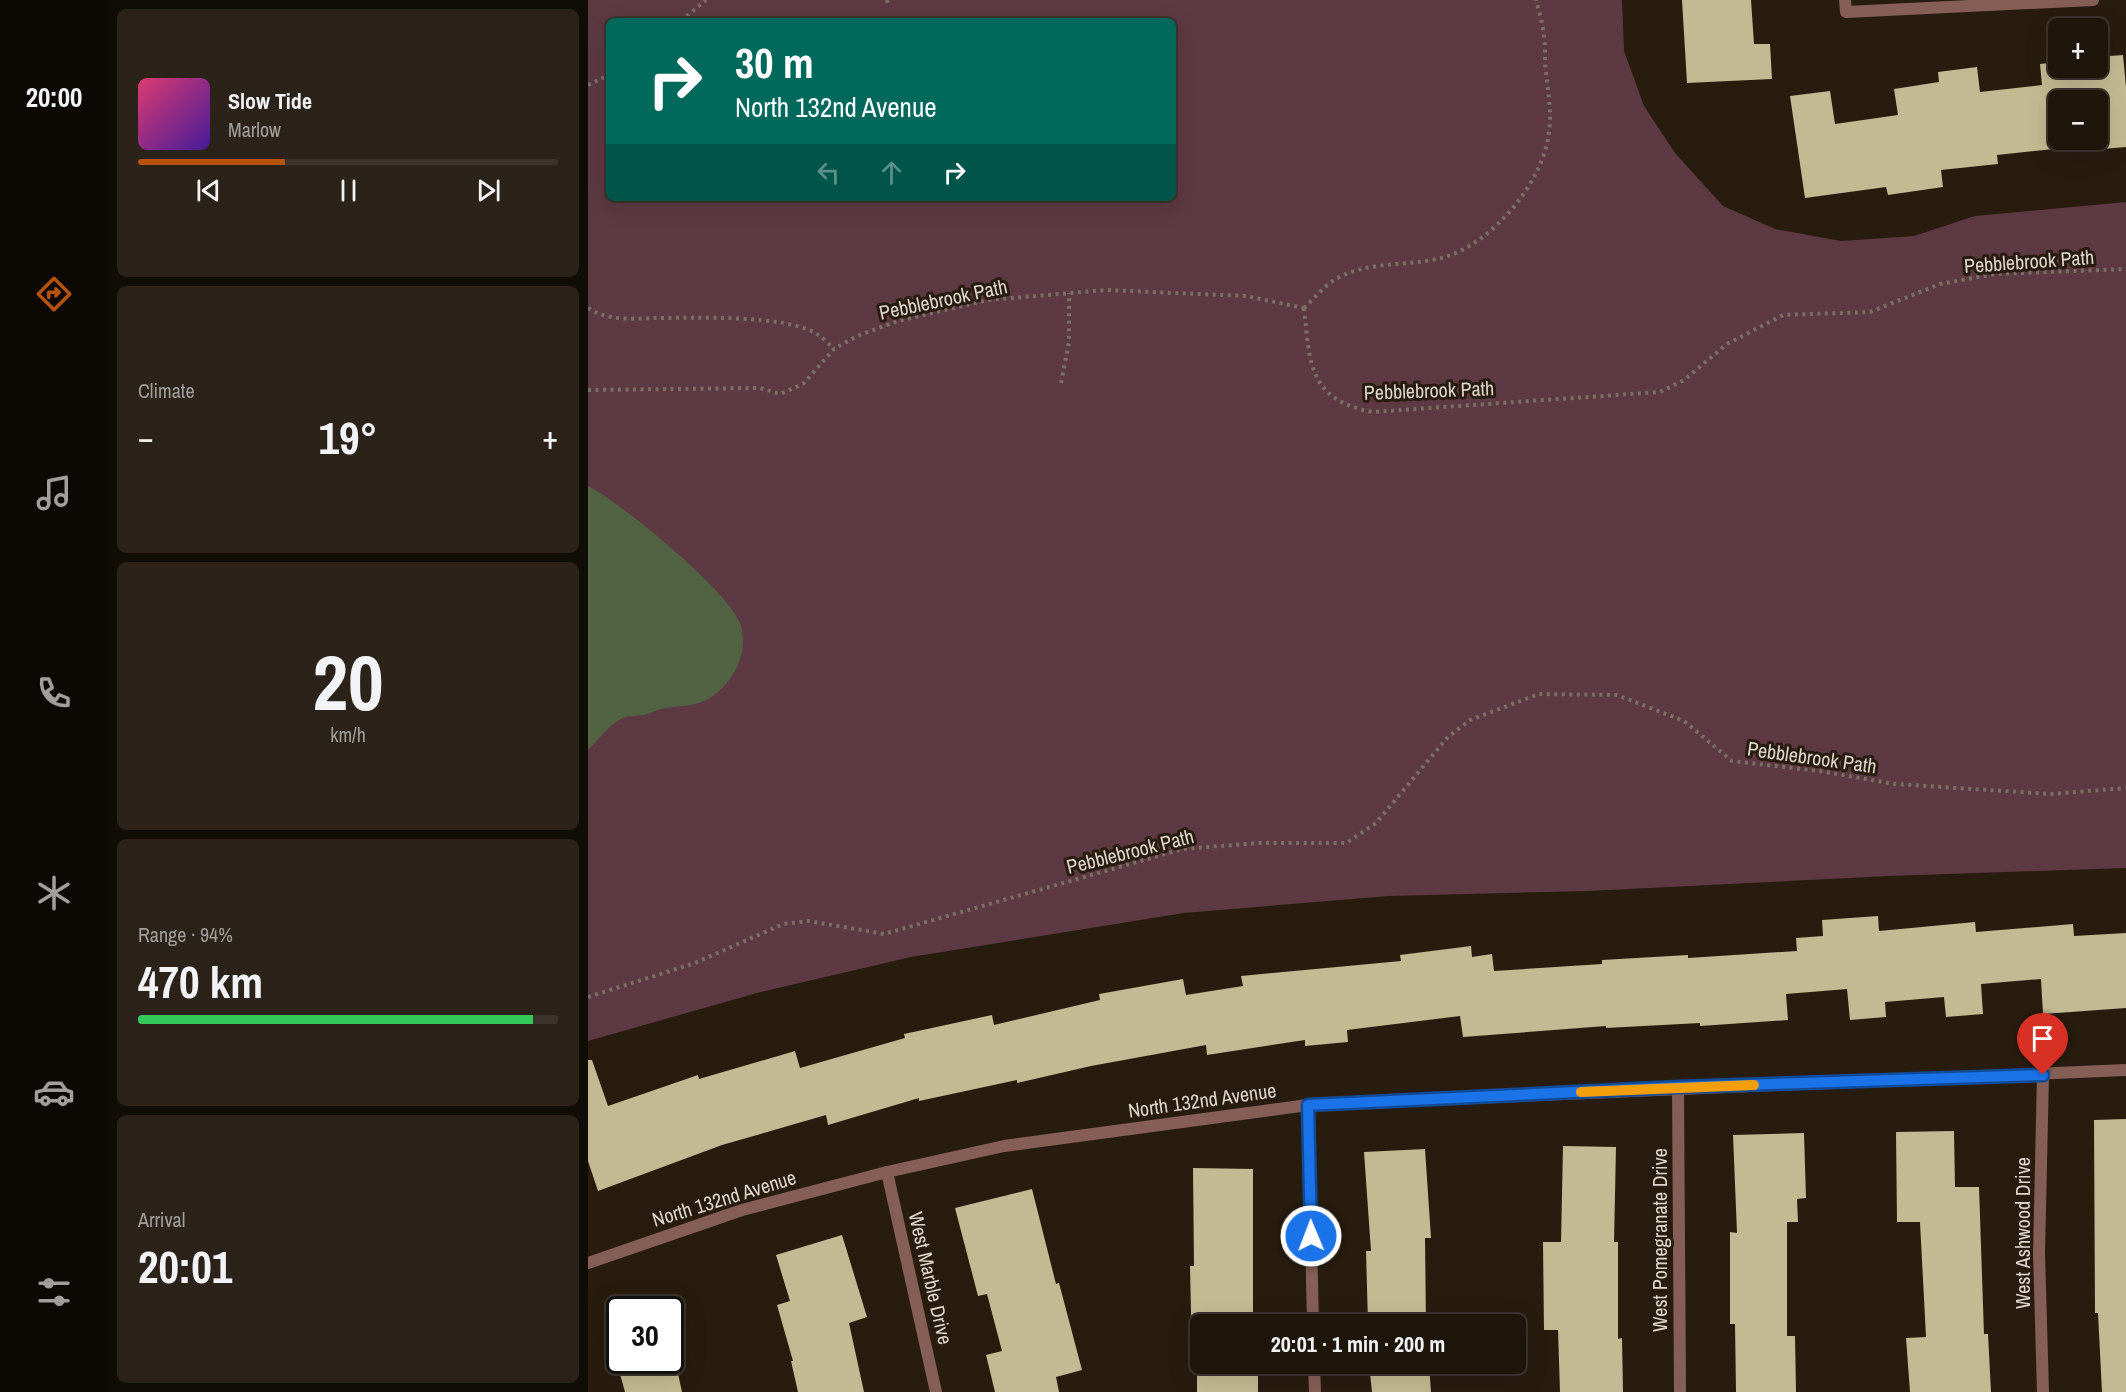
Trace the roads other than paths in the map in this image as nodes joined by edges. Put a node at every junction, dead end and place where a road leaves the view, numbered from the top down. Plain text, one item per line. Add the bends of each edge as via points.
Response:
1 (2093, 0) edge
2 (1845, 6) edge
3 (2126, 1070) edge
4 (2043, 1075) junction
5 (1678, 1087) junction
6 (1308, 1105) junction
7 (887, 1172) junction
8 (588, 1263) edge
9 (1313, 1314) edge
10 (1314, 1374) edge
11 (936, 1392) edge
12 (1315, 1392) edge
13 (1680, 1392) edge
14 (2043, 1392) edge

1 - 2 street
3 - 4 street, North 132nd Avenue
4 - 5 street, North 132nd Avenue
4 - 14 street, West Ashwood Drive via 2039,1252
5 - 6 street, North 132nd Avenue
5 - 13 street, West Pomegranate Drive
6 - 7 street, North 132nd Avenue via 1004,1146
6 - 9 street
7 - 8 street, North 132nd Avenue via 742,1210
7 - 11 street, West Marble Drive
10 - 12 street

